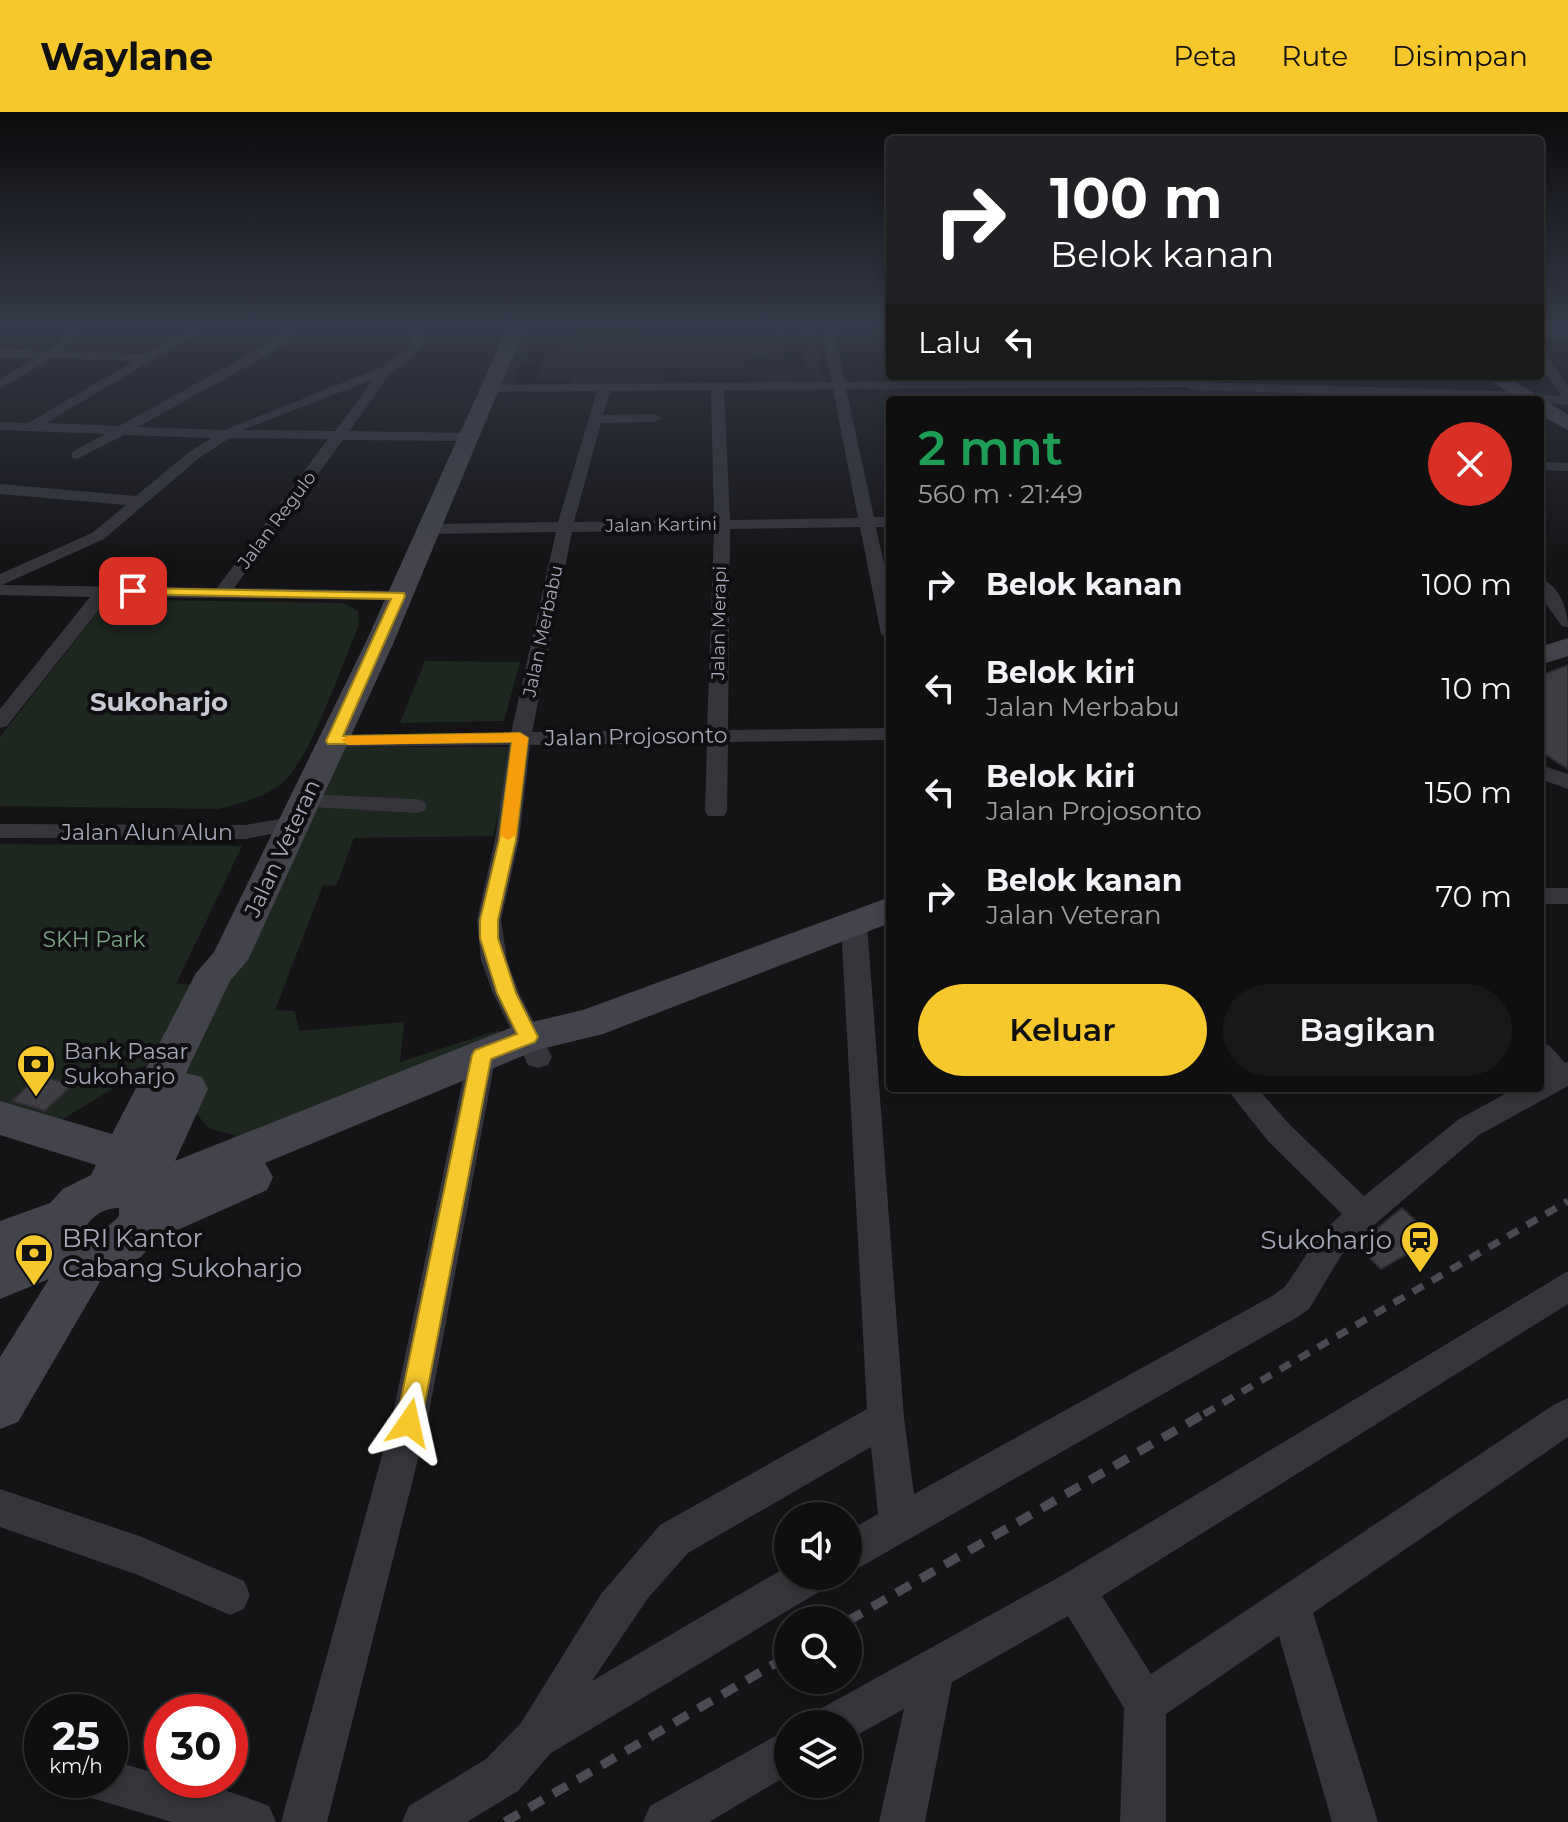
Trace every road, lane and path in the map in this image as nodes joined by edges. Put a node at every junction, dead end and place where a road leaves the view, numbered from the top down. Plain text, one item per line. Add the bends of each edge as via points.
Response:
1 (74, 402) edge
2 (171, 402) edge
3 (302, 402) edge
4 (365, 402) edge
5 (485, 402) edge
6 (601, 402) edge
7 (718, 402) edge
8 (842, 402) edge
9 (1544, 409) edge
10 (655, 418) dead end
11 (596, 419) junction
12 (1568, 424) edge
13 (0, 426) edge
14 (31, 427) junction
15 (118, 430) junction
16 (229, 434) junction
17 (341, 435) junction
18 (469, 437) junction
19 (0, 442) edge
20 (77, 455) dead end
21 (1544, 466) edge
22 (1568, 467) edge
23 (0, 489) edge
24 (137, 501) junction
25 (886, 522) edge
26 (869, 523) junction
27 (722, 524) junction
28 (565, 526) junction
29 (431, 529) junction
30 (0, 580) edge
31 (1544, 589) edge
32 (0, 590) edge
33 (104, 591) junction
34 (222, 593) junction
35 (399, 596) junction
36 (886, 613) edge
37 (1568, 622) edge
38 (1568, 646) edge
39 (1544, 655) edge
40 (0, 722) edge
41 (718, 734) junction
42 (886, 734) edge
43 (520, 738) junction
44 (334, 741) junction
45 (1544, 773) edge
46 (1568, 782) edge
47 (416, 806) dead end
48 (716, 811) dead end
49 (294, 821) junction
50 (0, 831) edge
51 (1544, 896) edge
52 (1568, 896) edge
53 (886, 911) edge
54 (854, 924) junction
55 (533, 1047) junction
56 (480, 1068) junction
57 (1243, 1092) edge
58 (1521, 1092) edge
59 (0, 1118) edge
60 (133, 1186) junction
61 (1363, 1215) junction
62 (0, 1242) edge
63 (73, 1242) junction
64 (0, 1277) edge
65 (1568, 1286) edge
66 (0, 1404) edge
67 (1568, 1416) edge
68 (886, 1418) junction
69 (0, 1508) edge
70 (898, 1523) junction
71 (862, 1544) edge
72 (784, 1590) edge
73 (1075, 1590) junction
74 (230, 1595) dead end
75 (1291, 1606) junction
76 (934, 1667) junction
77 (1145, 1703) junction
78 (859, 1710) edge
79 (536, 1738) junction
80 (774, 1759) edge
81 (128, 1787) edge
82 (253, 1822) edge
83 (304, 1822) edge
84 (425, 1822) edge
85 (666, 1822) edge
86 (902, 1822) edge
87 (1143, 1822) edge
88 (1355, 1822) edge

1 - 14 street
2 - 15 street
3 - 16 street
4 - 17 street, Jalan Regulo
5 - 18 main road, Jalan Veteran
6 - 11 street, Jalan Merbabu
7 - 27 street, Jalan Merapi
8 - 26 street
9 - 12 main road
10 - 11 street
11 - 28 street, Jalan Merbabu
13 - 14 street
14 - 15 street
14 - 19 street
15 - 16 street
15 - 20 street
16 - 17 street
16 - 24 street
17 - 18 street
17 - 34 street, Jalan Regulo
18 - 29 main road, Jalan Veteran
21 - 22 street
23 - 24 street
24 - 30 street via 98,536
25 - 26 street, Jalan Kartini
26 - 27 street, Jalan Kartini
26 - 36 street
27 - 28 street, Jalan Kartini
27 - 41 street, Jalan Merapi
28 - 29 street, Jalan Kartini
28 - 43 street, Jalan Merbabu
29 - 35 main road, Jalan Veteran
31 - 37 street
32 - 33 street
33 - 34 street
33 - 40 street
34 - 35 street
35 - 44 main road, Jalan Veteran
38 - 39 main road
41 - 42 street, Jalan Projosonto
41 - 43 street, Jalan Projosonto
41 - 48 street, Jalan Merapi
43 - 44 street, Jalan Projosonto
43 - 55 street, Jalan Merbabu via 489,938 506,993
44 - 49 main road, Jalan Veteran
45 - 46 street
47 - 49 street, Jalan Alun Alun
49 - 50 street, Jalan Alun Alun via 245,832
49 - 60 main road, Jalan Veteran via 229,960 234,973 202,1059
51 - 52 street
53 - 54 main road
54 - 55 main road
54 - 68 street
55 - 56 main road
56 - 60 main road
56 - 83 street via 409,1423
57 - 61 street
58 - 61 street via 1469,1127
59 - 60 main road
60 - 63 main road via 124,1243
61 - 70 street via 1331,1244 1297,1298 1284,1307
62 - 63 main road
63 - 64 main road
63 - 66 main road
65 - 73 street
67 - 75 street
68 - 70 street
68 - 79 street via 674,1539 579,1659
69 - 74 street via 142,1557
70 - 71 street
72 - 79 street
73 - 76 street
73 - 77 street
75 - 77 street
75 - 88 street
76 - 78 street
76 - 86 street
77 - 87 street
79 - 84 street via 502,1775
80 - 85 street
81 - 82 street

